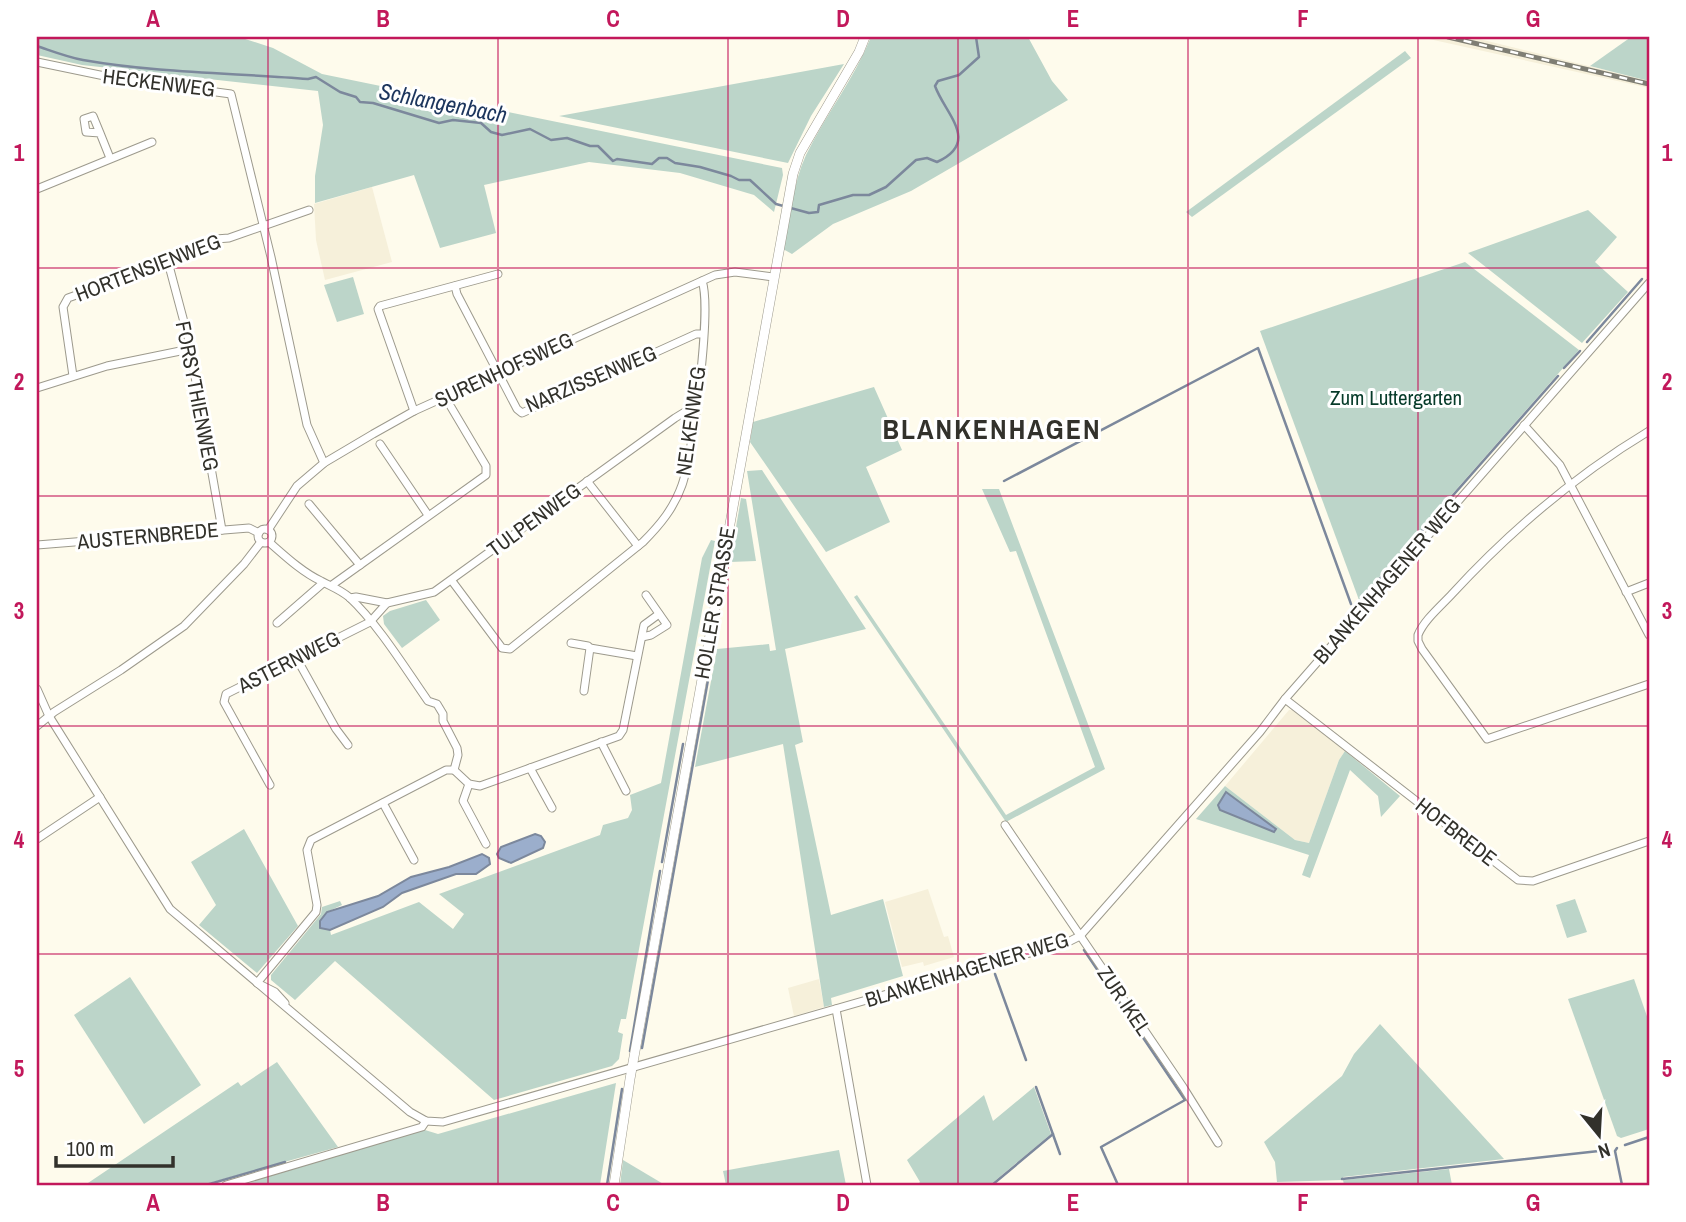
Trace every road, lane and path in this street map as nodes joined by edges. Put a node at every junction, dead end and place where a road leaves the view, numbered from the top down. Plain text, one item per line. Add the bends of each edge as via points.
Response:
1 (865, 37) edge
2 (37, 62) edge
3 (100, 133) dead end
4 (152, 142) dead end
5 (110, 158) junction
6 (37, 189) edge
7 (309, 210) dead end
8 (263, 226) junction
9 (168, 262) junction
10 (499, 274) dead end
11 (773, 277) junction
12 (702, 281) junction
13 (1649, 283) edge
14 (455, 286) junction
15 (703, 334) junction
16 (190, 349) junction
17 (499, 373) junction
18 (73, 376) junction
19 (37, 388) edge
20 (451, 407) dead end
21 (696, 410) junction
22 (414, 411) junction
23 (1524, 425) junction
24 (1649, 431) edge
25 (380, 443) dead end
26 (324, 463) junction
27 (587, 481) junction
28 (1571, 485) junction
29 (309, 504) dead end
30 (428, 515) junction
31 (222, 530) junction
32 (268, 530) junction
33 (259, 533) junction
34 (265, 542) junction
35 (37, 545) edge
36 (638, 546) junction
37 (360, 565) junction
38 (452, 580) junction
39 (323, 583) junction
40 (1649, 583) edge
41 (332, 585) junction
42 (1626, 592) junction
43 (646, 595) dead end
44 (350, 598) junction
45 (387, 603) junction
46 (659, 614) junction
47 (370, 622) junction
48 (276, 623) dead end
49 (1649, 635) edge
50 (642, 637) junction
51 (571, 643) dead end
52 (590, 649) junction
53 (637, 656) junction
54 (297, 659) junction
55 (1649, 684) edge
56 (37, 689) edge
57 (584, 691) dead end
58 (1284, 699) junction
59 (48, 716) junction
60 (37, 726) edge
61 (601, 743) junction
62 (348, 745) dead end
63 (530, 768) junction
64 (454, 770) junction
65 (469, 784) junction
66 (270, 785) dead end
67 (626, 791) dead end
68 (100, 797) junction
69 (383, 803) junction
70 (552, 808) dead end
71 (1005, 825) dead end
72 (37, 839) edge
73 (1649, 841) edge
74 (486, 844) dead end
75 (414, 860) dead end
76 (1080, 936) junction
77 (258, 983) junction
78 (836, 1009) junction
79 (632, 1069) junction
80 (426, 1121) junction
81 (1218, 1143) dead end
82 (226, 1185) edge
83 (614, 1185) edge
84 (867, 1185) edge

1 - 11 street, HOLLER STRASSE via 800,153
2 - 8 street, HECKENWEG via 231,94
3 - 5 street
4 - 5 street
5 - 6 street
7 - 8 street
8 - 9 street, HORTENSIENWEG via 170,256
8 - 26 street, HECKENWEG via 307,425
9 - 16 street, FORSYTHIENWEG
9 - 18 street, HORTENSIENWEG via 68,298 63,307
10 - 14 street
11 - 12 street, SURENHOFSWEG via 727,272
11 - 79 street, HOLLER STRASSE
12 - 15 street, NELKENWEG
12 - 17 street, SURENHOFSWEG
13 - 23 street, BLANKENHAGENER WEG
14 - 17 street
14 - 22 street via 377,309
15 - 17 street, NARZISSENWEG via 522,413
15 - 21 street, NELKENWEG
16 - 18 street
16 - 31 street, FORSYTHIENWEG
17 - 22 street, SURENHOFSWEG
18 - 19 street
20 - 30 street via 488,471
21 - 27 street, TULPENWEG via 675,418
21 - 36 street, NELKENWEG via 682,486 665,518
22 - 26 street, SURENHOFSWEG
23 - 28 street via 1555,458
23 - 58 street, BLANKENHAGENER WEG
24 - 28 street
25 - 30 street
26 - 32 street, SURENHOFSWEG via 297,486
27 - 36 street
27 - 38 street, TULPENWEG
28 - 42 street
28 - 55 street via 1499,545 1420,630 1418,641 1487,739
29 - 37 street
30 - 37 street
31 - 33 street, AUSTERNBREDE via 249,528
31 - 35 street, AUSTERNBREDE
32 - 33 street
32 - 34 street via 272,536
33 - 34 street via 258,538
34 - 39 street
34 - 59 street via 184,626
36 - 38 street, NELKENWEG via 510,649 502,648
37 - 41 street
38 - 45 street, TULPENWEG via 426,595
39 - 41 street
39 - 48 street
40 - 42 street
41 - 44 street
42 - 49 street
43 - 46 street
44 - 45 street
44 - 47 street
45 - 47 street
46 - 50 street via 644,625
46 - 50 street via 667,625
47 - 54 street, ASTERNWEG
47 - 64 street via 428,701 437,704 443,714 457,748
50 - 53 street
51 - 52 street
52 - 53 street
52 - 57 street
53 - 61 street via 623,730 620,736
54 - 62 street
54 - 66 street, ASTERNWEG via 226,694 224,702
56 - 59 street
58 - 73 street, HOFBREDE via 1518,880 1533,881
58 - 76 street, BLANKENHAGENER WEG via 1261,732
59 - 60 street
59 - 68 street
61 - 63 street
61 - 67 street
63 - 65 street via 480,786
63 - 70 street
64 - 65 street
64 - 69 street
65 - 74 street via 463,801
68 - 72 street
68 - 77 street via 170,909
69 - 75 street
69 - 77 street via 307,845 316,912
71 - 76 street, ZUR IKEL
76 - 78 street, BLANKENHAGENER WEG
76 - 81 street, ZUR IKEL
77 - 80 street via 275,992 291,1011
78 - 79 street, BLANKENHAGENER WEG
78 - 84 street
79 - 80 street, BLANKENHAGENER WEG via 443,1122
79 - 83 street, HOLLER STRASSE
80 - 82 street, BLANKENHAGENER WEG via 422,1127

